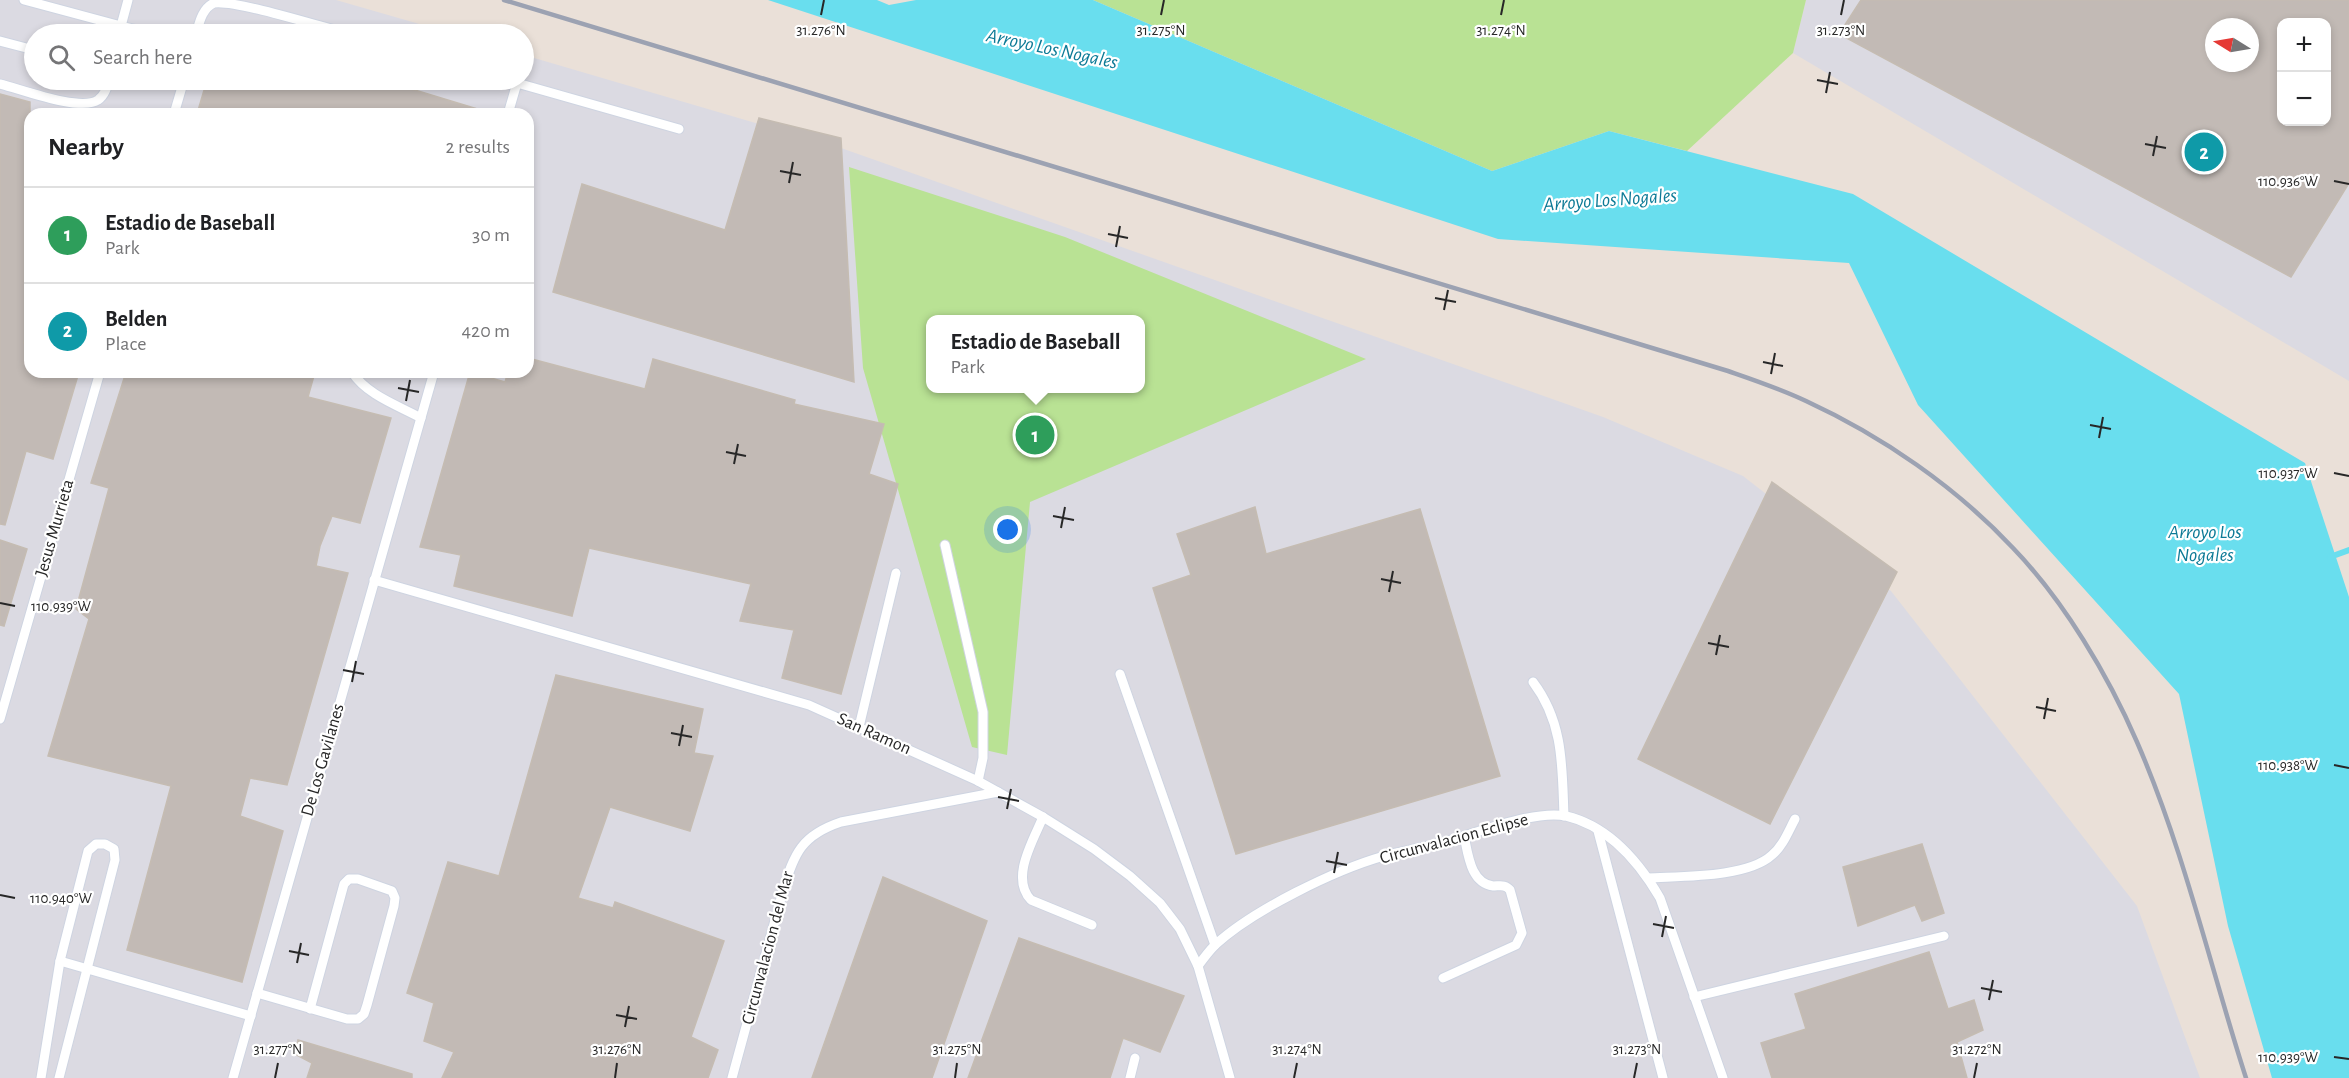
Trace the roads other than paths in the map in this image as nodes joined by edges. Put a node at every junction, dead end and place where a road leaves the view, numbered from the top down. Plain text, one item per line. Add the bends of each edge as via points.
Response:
1 (24, 0) edge
2 (128, 0) edge
3 (101, 24) edge
4 (122, 24) edge
5 (200, 24) edge
6 (315, 24) edge
7 (0, 41) edge
8 (24, 47) edge
9 (0, 84) edge
10 (534, 88) edge
11 (24, 90) edge
12 (24, 90) edge
13 (106, 90) edge
14 (181, 90) edge
15 (515, 90) edge
16 (176, 108) edge
17 (510, 108) edge
18 (680, 129) dead end
19 (98, 378) edge
20 (358, 378) edge
21 (432, 378) edge
22 (421, 418) junction
23 (945, 545) dead end
24 (896, 573) dead end
25 (374, 580) junction
26 (1120, 674) dead end
27 (1533, 682) dead end
28 (0, 719) edge
29 (859, 727) junction
30 (978, 781) junction
31 (998, 792) junction
32 (1564, 816) junction
33 (1043, 817) junction
34 (1795, 819) dead end
35 (1598, 831) junction
36 (1464, 836) junction
37 (1648, 878) junction
38 (1092, 925) dead end
39 (1944, 936) dead end
40 (1215, 945) junction
41 (60, 961) junction
42 (1198, 966) junction
43 (89, 969) junction
44 (1443, 978) dead end
45 (257, 993) junction
46 (1694, 997) junction
47 (310, 1008) junction
48 (251, 1016) junction
49 (1135, 1058) dead end
50 (41, 1078) edge
51 (59, 1078) edge
52 (233, 1078) edge
53 (732, 1078) edge
54 (1130, 1078) edge
55 (1230, 1078) edge
56 (1663, 1078) edge
57 (1723, 1078) edge

1 - 3 lane
2 - 4 lane
5 - 6 lane via 205,9 213,3 243,3
7 - 8 lane
9 - 11 lane
10 - 18 lane
12 - 13 lane via 81,104 98,100
14 - 16 lane
15 - 17 lane
19 - 28 lane, Jesus Murrieta
20 - 22 lane via 372,392
21 - 22 lane, De Los Gavilanes
22 - 25 lane, De Los Gavilanes
23 - 30 lane via 983,712 983,758
24 - 29 lane
25 - 29 lane, San Ramon via 809,705
25 - 45 lane, De Los Gavilanes
26 - 40 lane
27 - 32 lane via 1555,721
29 - 30 lane, San Ramon
30 - 31 lane, San Ramon
31 - 33 lane, San Ramon
31 - 53 lane, Circunvalacion del Mar via 841,822 821,829 804,842 792,861
32 - 35 lane, Circunvalacion Eclipse
32 - 36 lane, Circunvalacion Eclipse via 1495,825
33 - 38 lane via 1024,865 1024,892 1030,900
33 - 42 lane, San Ramon via 1103,856 1160,903 1180,929
34 - 37 lane via 1772,855 1755,867
35 - 37 lane, Circunvalacion Eclipse via 1617,842
35 - 56 lane
36 - 40 lane, Circunvalacion Eclipse via 1382,857 1311,884
36 - 44 lane via 1472,870 1478,878 1485,884 1507,886 1510,890 1522,933 1516,945
37 - 46 lane, Circunvalacion Eclipse via 1660,898
39 - 46 lane
40 - 42 lane, Circunvalacion Eclipse
41 - 43 lane
41 - 43 lane via 88,851 96,844 105,844 114,849 115,860
41 - 50 lane
42 - 55 lane, San Ramon
43 - 48 lane
43 - 51 lane
45 - 47 lane
45 - 48 lane, De Los Gavilanes
46 - 57 lane, Circunvalacion Eclipse
47 - 47 lane via 347,1019 358,1019 364,1014 394,906 392,891 358,879 349,879 344,884
48 - 52 lane, De Los Gavilanes
49 - 54 lane

